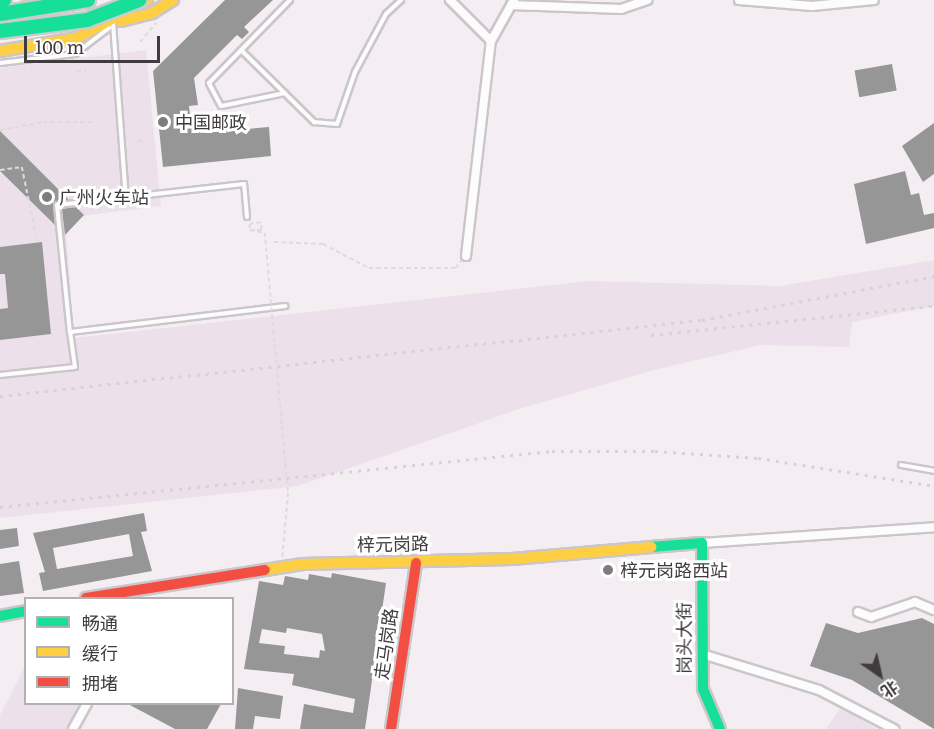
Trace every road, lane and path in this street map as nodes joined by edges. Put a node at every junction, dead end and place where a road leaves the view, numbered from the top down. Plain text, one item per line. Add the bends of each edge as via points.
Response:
1 (1, 0) edge
2 (28, 0) edge
3 (53, 0) edge
4 (88, 0) edge
5 (123, 0) edge
6 (173, 0) edge
7 (290, 0) edge
8 (401, 0) edge
9 (450, 0) edge
10 (647, 0) edge
11 (739, 0) edge
12 (874, 0) edge
13 (145, 3) edge
14 (512, 3) edge
15 (76, 5) edge
16 (0, 14) edge
17 (48, 21) junction
18 (113, 22) junction
19 (0, 24) edge
20 (24, 24) junction
21 (0, 31) edge
22 (84, 35) junction
23 (143, 36) dead end
24 (490, 40) junction
25 (140, 42) dead end
26 (0, 43) edge
27 (7, 50) edge
28 (241, 50) junction
29 (75, 54) junction
30 (0, 63) edge
31 (87, 70) dead end
32 (77, 71) dead end
33 (285, 93) junction
34 (91, 122) dead end
35 (0, 130) edge
36 (137, 141) dead end
37 (144, 141) dead end
38 (0, 170) edge
39 (126, 198) junction
40 (247, 217) joint
41 (36, 236) dead end
42 (274, 242) dead end
43 (466, 256) joint
44 (285, 306) dead end
45 (70, 332) junction
46 (0, 375) edge
47 (901, 465) dead end
48 (934, 471) edge
49 (934, 527) edge
50 (702, 543) junction
51 (416, 563) junction
52 (281, 567) junction
53 (151, 586) junction
54 (91, 597) edge
55 (145, 597) edge
56 (24, 610) edge
57 (934, 610) edge
58 (858, 612) dead end
59 (0, 615) edge
60 (702, 654) junction
61 (86, 705) edge
62 (73, 729) edge
63 (392, 729) edge
64 (720, 729) edge
65 (894, 729) edge

1 - 15 main road via 37,8
2 - 3 main road
4 - 16 main road, bridge
5 - 15 main road
6 - 13 main road
7 - 28 lane
8 - 33 lane via 386,14 355,72 337,124 314,122
9 - 24 street
10 - 14 street via 621,9
11 - 12 street via 812,6
13 - 18 main road
13 - 21 main road, bridge via 87,20
14 - 24 street
15 - 17 main road
15 - 22 lane
17 - 20 main road
17 - 27 main road
18 - 22 main road
18 - 29 lane via 99,40
18 - 39 lane
19 - 20 main road
20 - 26 main road
22 - 27 main road
22 - 29 lane
23 - 25 path
24 - 43 street
28 - 33 lane
28 - 33 lane via 209,83 221,106
29 - 30 lane
31 - 32 path
34 - 35 path via 43,122
36 - 37 path
38 - 41 path via 22,167
39 - 40 lane via 244,184
39 - 45 lane via 57,205
40 - 52 path, bridge via 250,230 265,233 288,492
42 - 43 path via 323,244 369,268 455,268
44 - 45 lane
45 - 46 lane via 75,367
47 - 48 lane
49 - 50 street
50 - 51 main road, 梓元岗路
50 - 60 main road, 岗头大街
51 - 52 main road, 梓元岗路
51 - 63 main road, 走马岗路
52 - 53 main road, 梓元岗路
53 - 54 main road, 梓元岗路
53 - 55 street
56 - 59 main road
57 - 58 street via 915,602 871,617
60 - 64 main road, 岗头大街 via 705,702
60 - 65 street via 819,690
61 - 62 street

